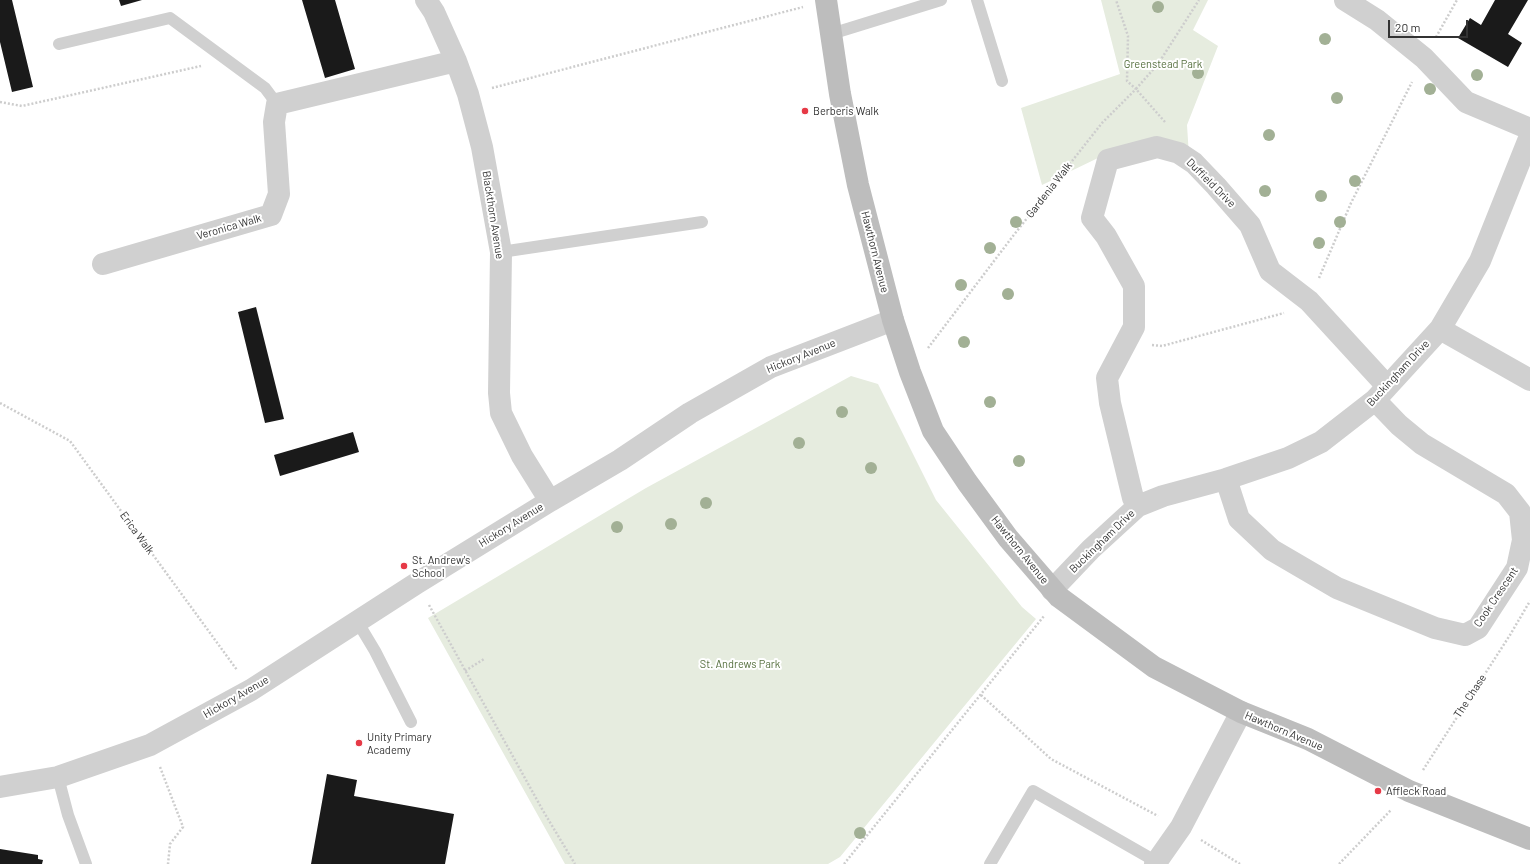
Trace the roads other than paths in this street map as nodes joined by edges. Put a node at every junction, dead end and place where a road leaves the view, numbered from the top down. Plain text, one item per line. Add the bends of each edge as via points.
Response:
1 (426, 0) edge
2 (942, 0) edge
3 (977, 0) edge
4 (1345, 0) edge
5 (826, 1) edge
6 (831, 34) junction
7 (59, 44) dead end
8 (456, 61) junction
9 (1002, 81) dead end
10 (277, 104) junction
11 (1529, 139) edge
12 (702, 222) dead end
13 (501, 252) junction
14 (103, 264) dead end
15 (892, 320) junction
16 (1440, 329) junction
17 (1530, 380) edge
18 (1381, 393) junction
19 (1226, 479) junction
20 (550, 501) junction
21 (1138, 506) junction
22 (1056, 594) junction
23 (357, 621) junction
24 (1241, 712) junction
25 (411, 722) dead end
26 (58, 777) junction
27 (0, 787) edge
28 (1530, 839) edge
29 (1156, 863) edge
30 (86, 864) edge
31 (990, 864) edge

1 - 8 street, Blackthorn Avenue
2 - 6 lane
3 - 9 lane
4 - 11 street via 1377,20 1424,58 1466,102
5 - 6 street, Hawthorn Avenue
6 - 15 street, Hawthorn Avenue via 858,185
7 - 10 lane via 170,18 265,88
8 - 10 street
8 - 13 street, Blackthorn Avenue via 482,147
10 - 14 street, Veronica Walk via 274,122 279,194 271,215
11 - 16 street, Buckingham Drive via 1480,260
12 - 13 lane
13 - 20 street, Blackthorn Avenue via 501,413 522,456
15 - 20 street, Hickory Avenue via 771,367 690,413 620,460
15 - 22 street, Hawthorn Avenue via 933,431 1008,538
16 - 17 street
16 - 18 street, Buckingham Drive
18 - 19 street, Buckingham Drive via 1321,442 1288,458
18 - 19 street, Cook Crescent via 1399,426 1422,444 1506,494 1520,512 1523,540 1517,568 1478,628 1465,636 1435,628 1337,588 1272,550 1239,519
18 - 21 street, Duffield Drive via 1309,301 1270,271 1250,224 1194,163 1179,153 1157,147 1108,160 1092,218 1106,236 1134,286 1134,327 1107,378 1110,403 1133,498
19 - 21 street, Buckingham Drive via 1163,496
20 - 23 street, Hickory Avenue
21 - 22 street, Buckingham Drive via 1091,549
22 - 24 street, Hawthorn Avenue via 1154,667
23 - 25 lane
23 - 26 street, Hickory Avenue via 252,690 150,745
24 - 28 street, Hawthorn Avenue via 1308,739 1409,791
24 - 29 street via 1181,827
26 - 27 street, Hickory Avenue
26 - 30 lane via 68,815
29 - 31 lane via 1033,791

